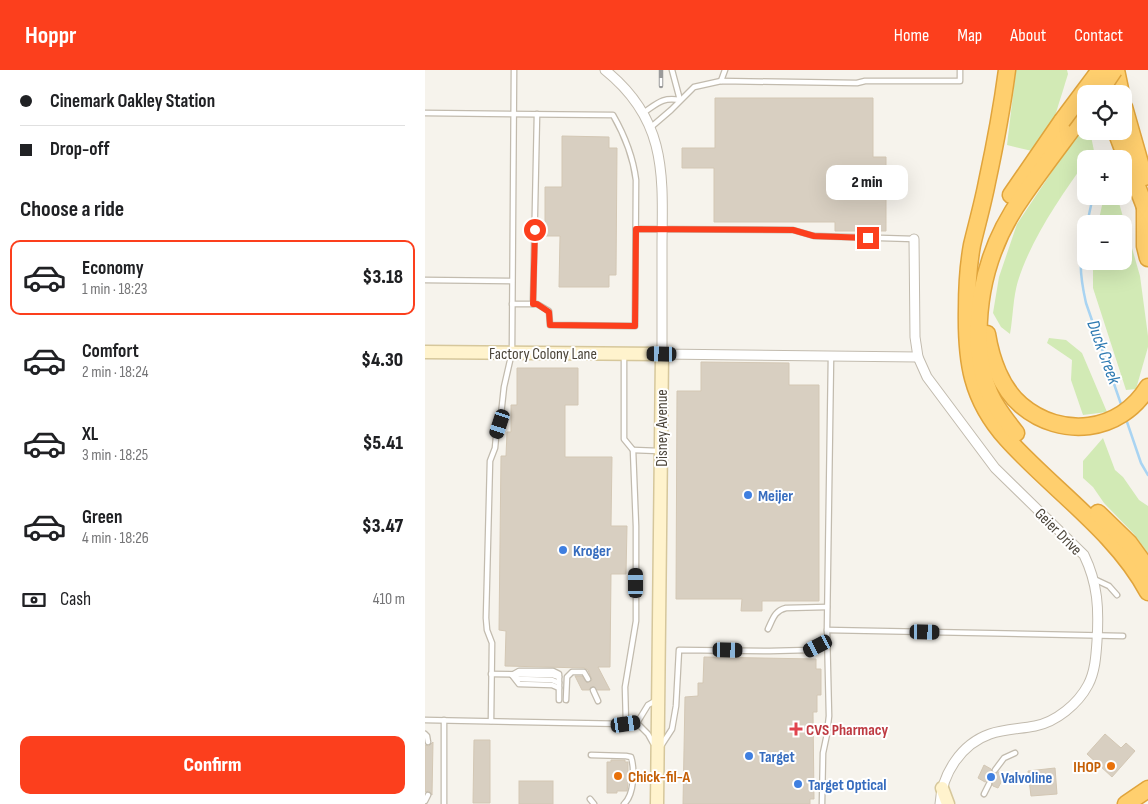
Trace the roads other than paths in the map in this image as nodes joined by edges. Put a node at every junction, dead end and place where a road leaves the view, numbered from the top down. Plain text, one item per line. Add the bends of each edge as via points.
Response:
1 (514, 70) edge
2 (605, 70) edge
3 (672, 70) edge
4 (725, 70) edge
5 (960, 70) edge
6 (1007, 70) edge
7 (1093, 70) edge
8 (1100, 70) edge
9 (1115, 70) edge
10 (721, 81) junction
11 (1097, 85) edge
12 (1106, 85) edge
13 (1119, 85) edge
14 (680, 100) junction
15 (425, 113) edge
16 (643, 113) junction
17 (513, 114) junction
18 (537, 114) junction
19 (1077, 118) edge
20 (650, 128) junction
21 (1066, 128) junction
22 (1132, 134) edge
23 (1119, 140) edge
24 (1148, 188) edge
25 (1146, 211) edge
26 (636, 229) junction
27 (662, 229) junction
28 (914, 239) joint
29 (996, 247) junction
30 (1148, 258) edge
31 (425, 280) edge
32 (512, 281) junction
33 (512, 304) junction
34 (533, 304) junction
35 (967, 308) junction
36 (425, 352) edge
37 (512, 352) junction
38 (624, 354) junction
39 (662, 354) junction
40 (831, 356) junction
41 (918, 356) junction
42 (1148, 387) edge
43 (633, 450) junction
44 (661, 451) junction
45 (1148, 569) edge
46 (1093, 578) junction
47 (1148, 592) edge
48 (1117, 595) dead end
49 (827, 607) junction
50 (768, 629) dead end
51 (827, 630) junction
52 (1097, 636) junction
53 (1123, 636) dead end
54 (827, 641) junction
55 (491, 674) junction
56 (512, 675) junction
57 (588, 679) dead end
58 (559, 683) junction
59 (593, 690) dead end
60 (659, 698) junction
61 (559, 700) dead end
62 (566, 700) dead end
63 (598, 701) dead end
64 (425, 720) edge
65 (443, 720) junction
66 (491, 721) junction
67 (637, 723) junction
68 (626, 724) junction
69 (425, 734) edge
70 (428, 742) dead end
71 (1015, 753) dead end
72 (658, 754) junction
73 (591, 755) dead end
74 (995, 770) dead end
75 (989, 784) dead end
76 (942, 788) junction
77 (1148, 789) edge
78 (985, 794) dead end
79 (428, 795) dead end
80 (590, 799) dead end
81 (425, 801) edge
82 (444, 804) edge
83 (594, 804) edge
84 (624, 804) edge
85 (657, 804) edge
86 (822, 804) edge
87 (940, 804) edge
88 (948, 804) edge
89 (1126, 804) edge

1 - 17 lane
2 - 16 street, Disney Avenue
3 - 14 lane
4 - 10 lane
5 - 10 lane via 960,80 851,83
6 - 35 highway via 1000,122 972,245
7 - 11 highway
8 - 21 highway, bridge
9 - 12 highway, bridge
9 - 13 highway
10 - 14 lane via 694,87
14 - 16 lane via 663,99
14 - 20 lane
15 - 17 lane
16 - 20 street, Disney Avenue
17 - 18 lane
17 - 32 lane
18 - 26 lane via 613,115 626,139 634,166
18 - 34 lane
19 - 21 highway
20 - 27 street, Disney Avenue via 659,154 663,183
21 - 29 highway via 1022,196
21 - 35 highway via 1016,186 992,228
22 - 24 highway
23 - 25 highway
25 - 30 highway
26 - 27 lane
26 - 34 lane via 635,326 550,325 549,312
27 - 28 lane via 793,230 814,236
27 - 39 street, Disney Avenue
28 - 41 street, Geier Drive
29 - 42 highway via 988,282 987,335 998,374 1020,405 1052,424 1068,427 1100,425 1132,406
29 - 45 highway via 981,290 978,323 980,359 988,391 1020,438 1129,544
31 - 32 lane
32 - 33 lane
33 - 34 lane
33 - 37 lane
35 - 47 highway via 966,334 972,376 993,422 1113,544
36 - 37 street, Factory Colony Lane
37 - 38 street, Factory Colony Lane
37 - 55 lane via 495,448 489,461 486,618 492,643
38 - 39 street, Factory Colony Lane
38 - 43 lane via 624,439
39 - 40 street
39 - 44 street, Disney Avenue
40 - 41 street
40 - 49 lane
41 - 46 street, Geier Drive via 927,378 995,468 1084,555
43 - 44 lane
43 - 68 lane via 636,621 625,687
44 - 60 street, Disney Avenue
46 - 48 lane via 1109,586
46 - 52 street, Geier Drive via 1097,591
49 - 50 lane via 780,610 775,613
49 - 51 lane
51 - 52 lane
51 - 54 lane
52 - 53 lane
52 - 76 street, Geier Drive via 1088,685 1073,705 1044,724 1002,730 979,738 962,752 948,771
54 - 72 lane via 809,650 679,650 672,729
54 - 86 lane via 829,716 823,753
55 - 56 lane
55 - 66 lane
56 - 58 lane via 553,675
56 - 58 lane via 519,684
57 - 62 lane via 584,672 572,672 567,677
58 - 61 lane
59 - 63 lane
60 - 67 lane via 648,706
60 - 72 street, Disney Avenue
64 - 65 lane
65 - 66 lane
65 - 82 lane
66 - 68 lane
67 - 68 lane
67 - 72 lane via 652,740
69 - 70 lane
71 - 74 lane via 1004,758
72 - 85 street, Disney Avenue
73 - 84 lane via 631,758 632,790
75 - 78 lane
76 - 87 street, Geier Drive
76 - 88 street
77 - 89 highway
79 - 81 lane
80 - 83 lane

